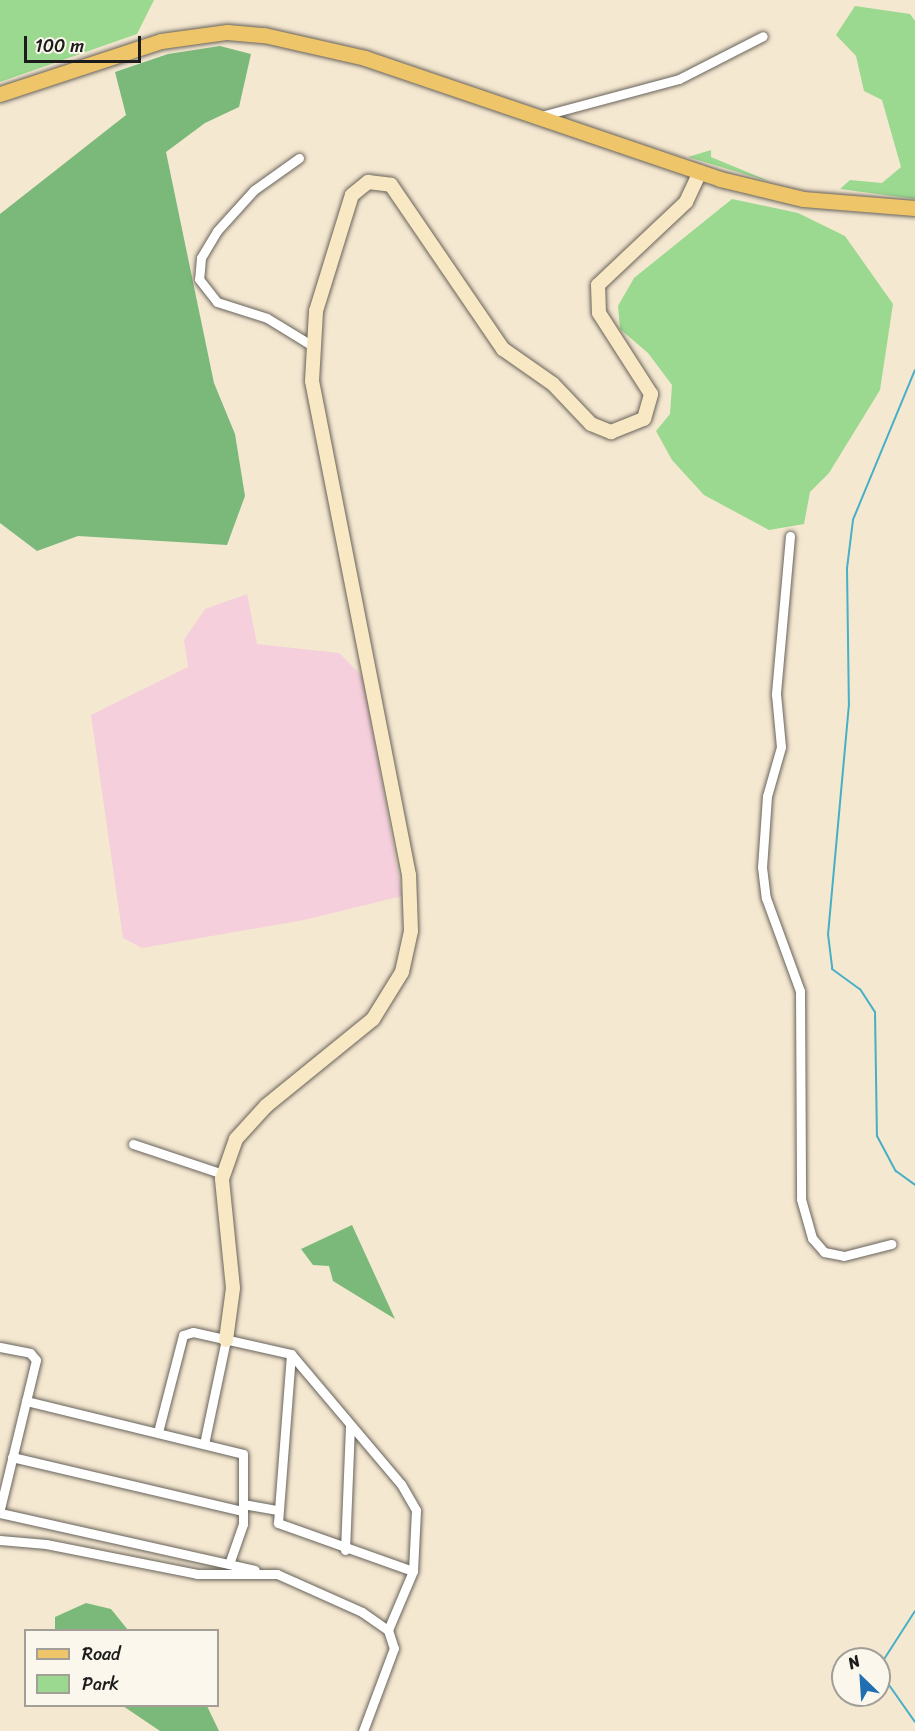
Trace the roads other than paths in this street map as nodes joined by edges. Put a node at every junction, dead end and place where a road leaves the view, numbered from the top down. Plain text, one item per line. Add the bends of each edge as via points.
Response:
1 (763, 36) dead end
2 (0, 94) edge
3 (541, 116) junction
4 (298, 158) dead end
5 (700, 172) junction
6 (915, 208) edge
7 (311, 345) junction
8 (790, 536) dead end
9 (133, 1144) dead end
10 (223, 1174) junction
11 (891, 1244) dead end
12 (226, 1340) junction
13 (0, 1347) edge
14 (291, 1354) junction
15 (26, 1401) junction
16 (350, 1427) junction
17 (158, 1432) junction
18 (204, 1444) junction
19 (12, 1457) junction
20 (243, 1508) junction
21 (277, 1510) junction
22 (0, 1511) edge
23 (0, 1540) edge
24 (345, 1550) junction
25 (229, 1564) junction
26 (413, 1571) junction
27 (264, 1572) junction
28 (388, 1630) junction
29 (363, 1731) edge

1 - 3 street via 679,79
2 - 3 main road via 161,41 227,32 318,44
3 - 5 main road
4 - 7 street via 254,190 217,231 201,258 199,279 217,302 267,318
5 - 6 main road via 803,199
5 - 7 street via 686,202 606,276 596,291 599,313 649,384 650,406 635,426 601,430 553,384 514,360 466,299 399,194 385,183 368,182 352,195 316,311
7 - 10 street via 312,381 409,876 411,931 402,972 384,1006 357,1035 248,1123 236,1139
8 - 11 street via 776,694 781,747 767,795 762,867 766,898 800,991 801,1199 813,1238 824,1252 844,1256
9 - 10 street
10 - 12 street via 233,1288
12 - 14 street
12 - 17 street via 193,1332 180,1338
12 - 18 street
13 - 15 street via 35,1357
14 - 16 street
14 - 21 street
15 - 17 street
15 - 19 street
16 - 24 street
16 - 26 street via 412,1499 418,1521
17 - 18 street
18 - 20 street via 246,1458
19 - 20 street
19 - 22 street
20 - 21 street
20 - 25 street
21 - 24 street via 282,1528
22 - 25 street
23 - 27 street via 46,1544 197,1574
24 - 26 street
25 - 27 street
26 - 28 street
27 - 28 street via 362,1611
28 - 29 street via 394,1655

